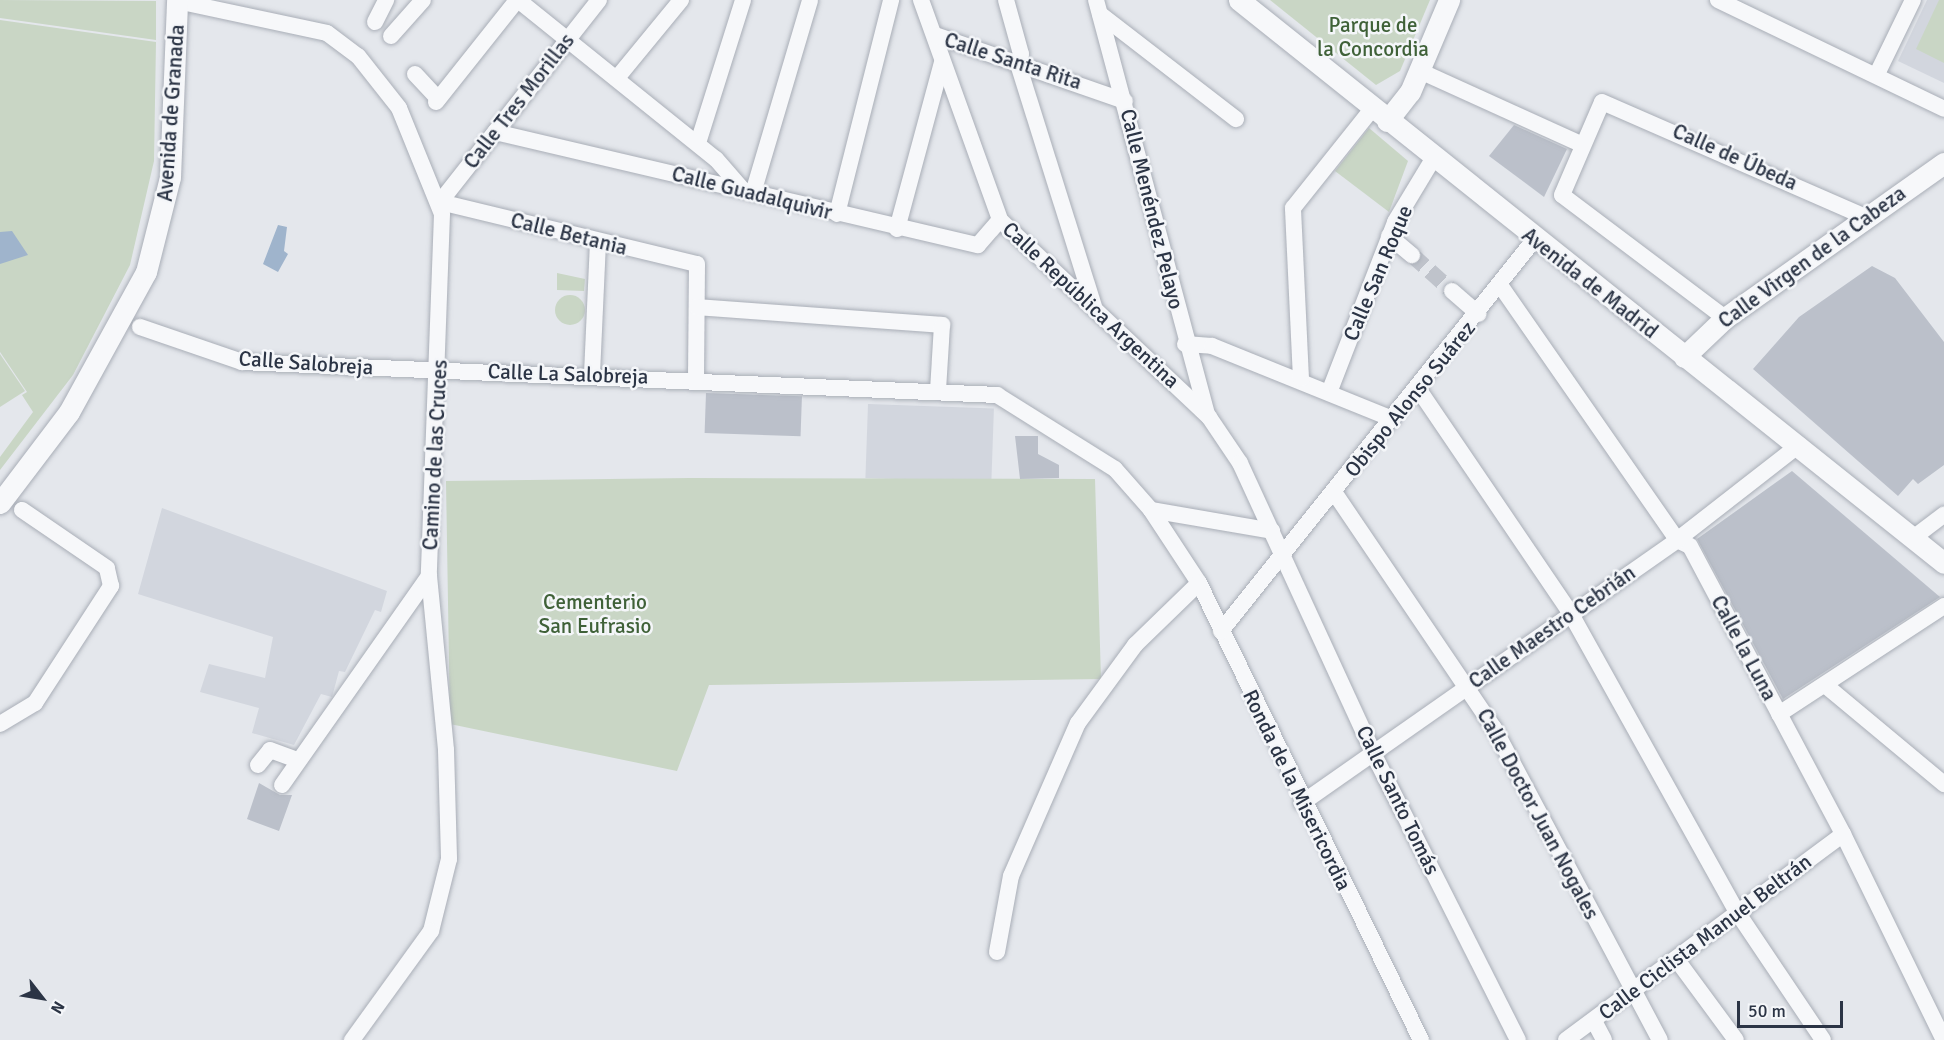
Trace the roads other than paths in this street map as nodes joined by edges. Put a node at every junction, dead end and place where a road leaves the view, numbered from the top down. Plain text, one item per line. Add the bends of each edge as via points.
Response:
1 (386, 0) edge
2 (423, 0) edge
3 (517, 0) edge
4 (599, 0) edge
5 (681, 0) edge
6 (743, 0) edge
7 (810, 0) edge
8 (891, 0) edge
9 (921, 0) edge
10 (1006, 0) edge
11 (1239, 0) edge
12 (1449, 0) edge
13 (1718, 0) edge
14 (1913, 0) edge
15 (177, 1) edge
16 (1098, 7) edge
17 (375, 22) dead end
18 (935, 35) junction
19 (392, 36) dead end
20 (567, 40) junction
21 (1113, 58) junction
22 (942, 62) junction
23 (1018, 64) junction
24 (1420, 71) junction
25 (415, 74) dead end
26 (1877, 74) junction
27 (617, 78) junction
28 (1091, 87) junction
29 (1125, 101) junction
30 (1944, 109) edge
31 (1379, 115) junction
32 (1236, 119) dead end
33 (495, 132) junction
34 (698, 143) junction
35 (1581, 144) junction
36 (1433, 159) junction
37 (1944, 163) edge
38 (748, 192) junction
39 (440, 202) junction
40 (837, 214) junction
41 (1867, 218) junction
42 (1000, 220) junction
43 (897, 229) junction
44 (1389, 236) junction
45 (1534, 240) junction
46 (598, 241) junction
47 (1412, 255) tunnel mouth
48 (1500, 285) junction
49 (1452, 291) tunnel mouth
50 (697, 307) junction
51 (1095, 308) junction
52 (1478, 314) junction
53 (1725, 318) junction
54 (140, 327) dead end
55 (1185, 344) junction
56 (1684, 357) junction
57 (440, 371) junction
58 (592, 374) junction
59 (696, 378) junction
60 (1301, 379) junction
61 (938, 390) junction
62 (1330, 390) junction
63 (1419, 390) junction
64 (1209, 417) junction
65 (1393, 419) junction
66 (1799, 446) junction
67 (1334, 492) junction
68 (0, 503) edge
69 (22, 510) dead end
70 (1151, 510) junction
71 (1944, 515) edge
72 (1186, 516) junction
73 (1272, 531) junction
74 (1913, 538) junction
75 (1677, 540) junction
76 (1172, 541) junction
77 (1284, 557) junction
78 (1944, 563) edge
79 (429, 576) junction
80 (1199, 582) junction
81 (1944, 606) edge
82 (1571, 614) junction
83 (1221, 631) junction
84 (1825, 685) junction
85 (1467, 687) junction
86 (1779, 714) junction
87 (0, 724) edge
88 (1374, 755) junction
89 (297, 760) junction
90 (258, 765) dead end
91 (1944, 784) edge
92 (282, 785) dead end
93 (1302, 803) junction
94 (1843, 834) junction
95 (1737, 912) junction
96 (997, 952) dead end
97 (1677, 960) junction
98 (1635, 991) junction
99 (1594, 1021) junction
100 (352, 1040) edge
101 (1421, 1040) edge
102 (1518, 1040) edge
103 (1566, 1040) edge
104 (1604, 1040) edge
105 (1660, 1040) edge
106 (1736, 1040) edge
107 (1823, 1040) edge
108 (1944, 1040) edge

1 - 17 street
2 - 19 street
3 - 20 street
3 - 25 street via 437,100
4 - 20 street, Calle Tres Morillas
5 - 27 street
6 - 34 street
7 - 38 street
8 - 40 street
9 - 18 street, Calle República Argentina
10 - 23 street via 1021,54
11 - 31 street, Avenida de Madrid
12 - 24 street
13 - 26 street
14 - 26 street
15 - 39 street, Camino de las Cruces via 327,33 358,56 399,108
15 - 68 street, Avenida de Granada via 170,177 146,272 69,412
16 - 21 street, Calle Menéndez Pelayo
16 - 32 street
18 - 22 street, Calle República Argentina
18 - 23 street, Calle Santa Rita
20 - 27 street
20 - 33 street, Calle Tres Morillas
21 - 28 street, Calle Santa Rita via 1107,75
21 - 29 street, Calle Menéndez Pelayo
22 - 42 street, Calle República Argentina
22 - 43 street
23 - 28 street, Calle Santa Rita
23 - 51 street
24 - 31 street
24 - 35 street
26 - 30 street
27 - 34 street
28 - 29 street, Calle Santa Rita
29 - 55 street, Calle Menéndez Pelayo
31 - 36 street, Avenida de Madrid
31 - 60 street via 1293,208
33 - 38 street, Calle Guadalquivir
33 - 39 street, Calle Tres Morillas
34 - 38 street
35 - 41 street, Calle de Úbeda via 1602,102
35 - 53 street via 1560,189
36 - 44 street, Calle San Roque
36 - 45 street, Avenida de Madrid
37 - 41 street, Calle Virgen de la Cabeza
38 - 40 street, Calle Guadalquivir
39 - 46 street, Calle Betania
39 - 57 street, Camino de las Cruces
40 - 43 street, Calle Guadalquivir
41 - 53 street, Calle Virgen de la Cabeza
42 - 43 street, Calle Guadalquivir via 978,246
42 - 51 street, Calle República Argentina
44 - 47 street
44 - 62 street, Calle San Roque
45 - 48 street, Obispo Alonso Suárez
45 - 56 street, Avenida de Madrid
46 - 50 street, Calle Betania via 697,264
46 - 58 street
48 - 52 street, Obispo Alonso Suárez
48 - 75 street, Calle la Luna
49 - 52 street
50 - 59 street
50 - 61 street via 942,324
51 - 64 street, Calle República Argentina
52 - 63 street, Obispo Alonso Suárez
53 - 56 street, Calle Virgen de la Cabeza
54 - 57 street, Calle Salobreja via 242,362
55 - 60 street via 1212,346
55 - 64 street, Calle Menéndez Pelayo
56 - 66 street, Avenida de Madrid
57 - 58 street, Calle La Salobreja
57 - 79 street, Camino de las Cruces
58 - 59 street, Calle La Salobreja
59 - 61 street, Calle La Salobreja
60 - 62 street
61 - 70 street, Ronda de la Misericordia via 997,395 1115,469
62 - 65 street
63 - 65 street, Obispo Alonso Suárez
63 - 82 street
64 - 73 street, Calle República Argentina via 1239,463
65 - 67 street, Obispo Alonso Suárez
66 - 74 street, Avenida de Madrid
66 - 75 street, Calle Maestro Cebrián
67 - 77 street, Obispo Alonso Suárez
67 - 85 street, Calle Doctor Juan Nogales
69 - 87 street via 107,568 111,586 35,703
70 - 72 street
70 - 76 street, Ronda de la Misericordia
71 - 74 street
72 - 73 street
72 - 76 street
73 - 77 street, Calle República Argentina
74 - 78 street, Avenida de Madrid
75 - 82 street, Calle Maestro Cebrián
75 - 86 street, Calle la Luna via 1690,546
76 - 80 street, Ronda de la Misericordia
77 - 83 street, Obispo Alonso Suárez
77 - 88 street, Calle Santo Tomás
79 - 89 street
79 - 100 street, Camino de las Cruces via 450,816 444,894 426,939
80 - 83 street, Ronda de la Misericordia
80 - 96 street via 1135,645 1078,723 1011,876
81 - 84 street
82 - 85 street, Calle Maestro Cebrián
82 - 95 street
83 - 93 street, Ronda de la Misericordia
84 - 86 street
84 - 91 street
85 - 88 street, Calle Maestro Cebrián
85 - 98 street, Calle Doctor Juan Nogales
86 - 94 street, Calle la Luna
88 - 93 street, Calle Maestro Cebrián
88 - 102 street, Calle Santo Tomás
89 - 90 street via 270,750
89 - 92 street
93 - 101 street, Ronda de la Misericordia
94 - 95 street, Calle Ciclista Manuel Beltrán
94 - 108 street, Calle la Luna
95 - 97 street, Calle Ciclista Manuel Beltrán
95 - 107 street
97 - 98 street, Calle Ciclista Manuel Beltrán
97 - 106 street
98 - 99 street, Calle Ciclista Manuel Beltrán
98 - 105 street, Calle Doctor Juan Nogales
99 - 103 street, Calle Ciclista Manuel Beltrán
99 - 104 street

